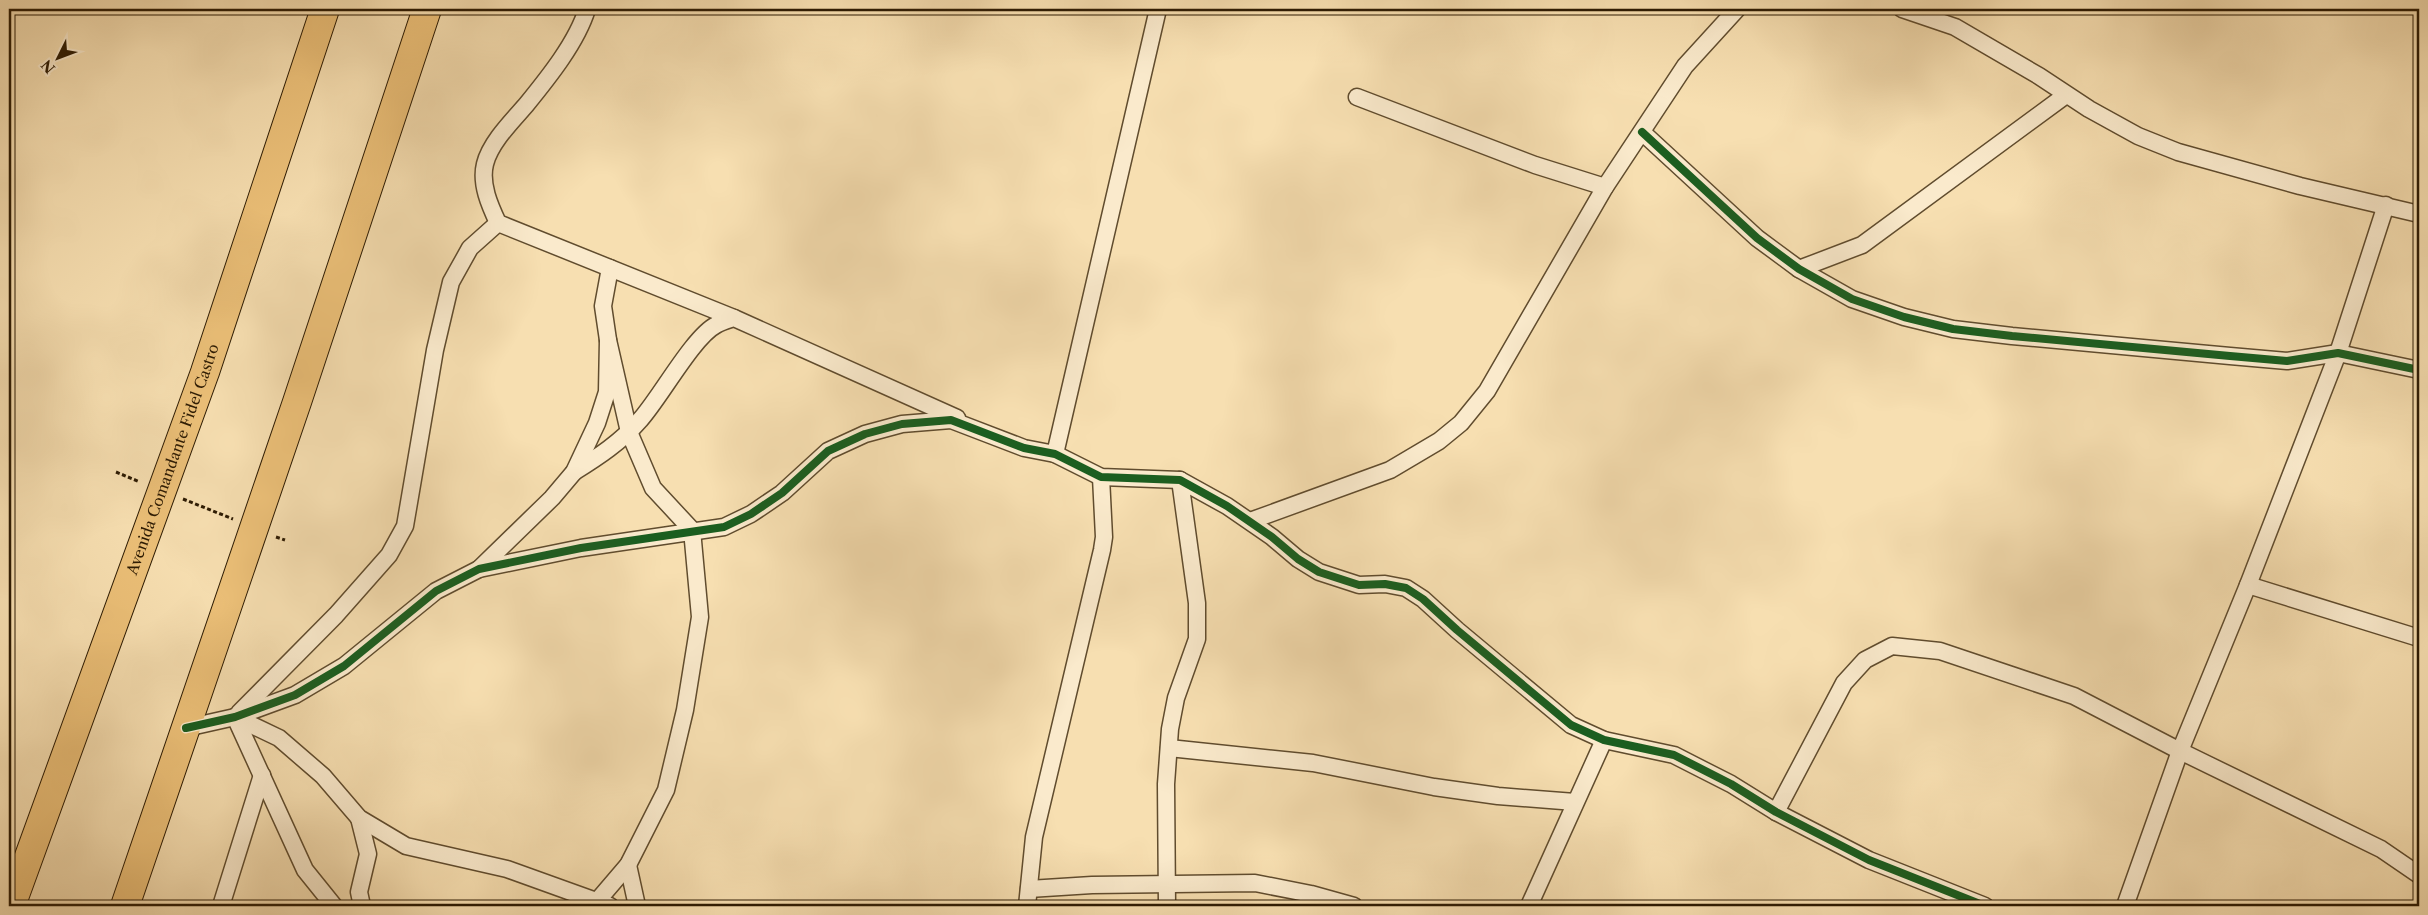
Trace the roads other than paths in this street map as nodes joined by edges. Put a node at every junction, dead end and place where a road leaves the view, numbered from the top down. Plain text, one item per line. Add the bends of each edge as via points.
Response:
1 (326, 9) edge
2 (427, 9) edge
3 (587, 9) edge
4 (1158, 9) edge
5 (1737, 9) edge
6 (1902, 9) edge
7 (2066, 95) junction
8 (1357, 97) dead end
9 (1642, 132) junction
10 (1605, 187) junction
11 (2386, 205) junction
12 (2419, 214) edge
13 (498, 223) junction
14 (610, 268) junction
15 (1798, 269) junction
16 (734, 318) junction
17 (608, 340) junction
18 (2338, 353) junction
19 (2419, 370) edge
20 (629, 432) junction
21 (1024, 448) junction
22 (1055, 454) junction
23 (574, 472) junction
24 (1101, 477) junction
25 (1180, 480) junction
26 (1250, 522) junction
27 (692, 530) junction
28 (479, 569) junction
29 (2248, 585) junction
30 (2419, 638) edge
31 (235, 717) junction
32 (186, 728) junction
33 (1604, 740) junction
34 (1169, 748) junction
35 (2180, 750) junction
36 (262, 775) junction
37 (1575, 802) junction
38 (1776, 812) junction
39 (359, 818) junction
40 (628, 865) junction
41 (2419, 875) edge
42 (1167, 885) junction
43 (1029, 889) junction
44 (600, 904) edge
45 (11, 906) edge
46 (125, 906) edge
47 (221, 906) edge
48 (334, 906) edge
49 (362, 906) edge
50 (637, 906) edge
51 (1028, 906) edge
52 (1167, 906) edge
53 (1354, 906) edge
54 (1529, 906) edge
55 (1985, 906) edge
56 (2125, 906) edge

1 - 45 highway, Avenida Comandante Fidel Castro via 205,372
2 - 32 highway
3 - 13 street via 576,36 508,126 485,165 487,197
4 - 22 street
5 - 9 street via 1685,66
6 - 7 street via 1955,27
7 - 11 street via 2138,136 2178,152 2300,186
7 - 15 street via 1862,245
8 - 10 street via 1535,165
9 - 10 street
9 - 15 street via 1757,238
10 - 26 street via 1499,372 1461,423 1439,441 1390,470
11 - 12 street
11 - 18 street
13 - 14 street
13 - 31 street via 470,248 451,282 435,350 405,526 389,555 336,615
14 - 16 street
14 - 17 street via 603,306
15 - 18 street via 1852,299 1953,329 2287,361
16 - 20 street via 715,325 701,338 659,398
16 - 21 street
17 - 20 street
17 - 23 street via 604,407
18 - 19 street
18 - 29 street
20 - 23 street via 609,450
20 - 27 street via 653,488
21 - 22 street
21 - 27 street via 951,420 902,424 865,434 828,451 782,493 750,514 724,527
22 - 24 street
23 - 28 street
24 - 25 street
24 - 43 street via 1102,550 1034,837
25 - 26 street
25 - 34 street via 1197,603 1197,639 1176,698
26 - 33 street via 1319,572 1359,585 1385,584 1406,588 1438,611 1571,725
27 - 28 street
27 - 40 street via 700,617 685,710 666,790
28 - 31 street via 436,591 344,666 295,695
29 - 30 street
29 - 35 street
31 - 32 street
31 - 36 street
31 - 39 street via 280,738 323,776
32 - 46 highway
33 - 37 street
33 - 38 street via 1674,755
34 - 37 street via 1313,763 1498,796
34 - 42 street
35 - 38 street via 2074,696 1940,651 1892,646 1865,660 1844,683
35 - 41 street via 2381,849
35 - 56 street
36 - 47 street
36 - 48 street via 305,870
37 - 54 street
38 - 55 street via 1869,860
39 - 44 street via 406,846 507,869
39 - 49 street via 368,854 359,892
40 - 44 street
40 - 50 street
42 - 43 street
42 - 52 street
42 - 53 street via 1255,882
43 - 51 street

